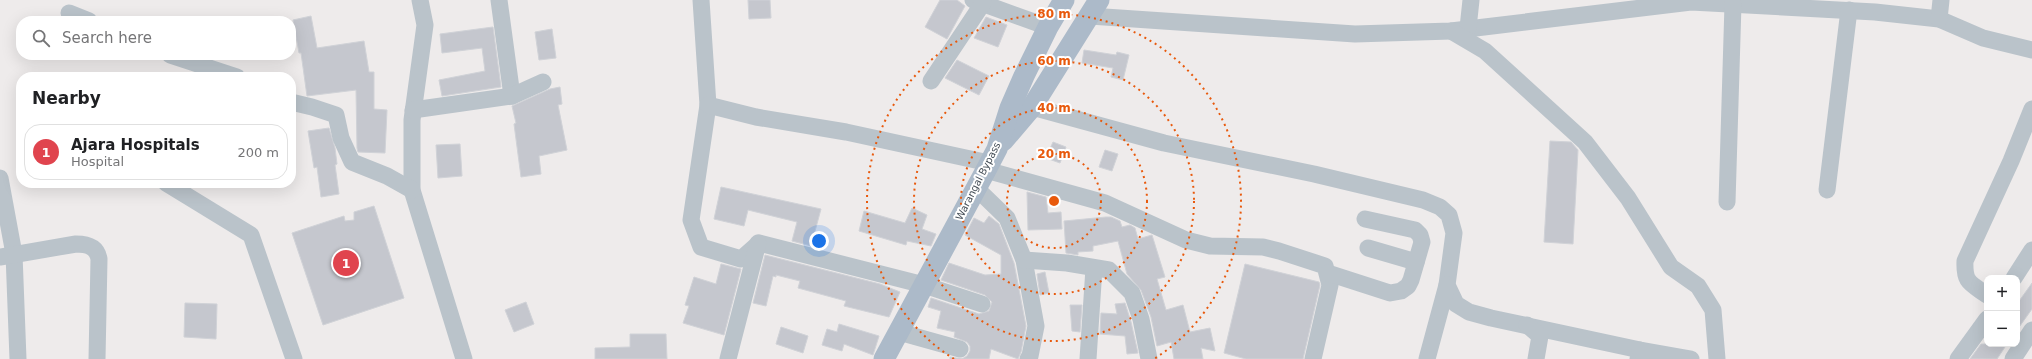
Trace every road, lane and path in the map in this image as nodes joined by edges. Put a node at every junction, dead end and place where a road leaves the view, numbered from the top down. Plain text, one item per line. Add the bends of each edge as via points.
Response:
1 (420, 0) edge
2 (499, 0) edge
3 (701, 0) edge
4 (1064, 0) edge
5 (1471, 0) edge
6 (1941, 0) edge
7 (978, 1) edge
8 (1691, 1) edge
9 (1761, 3) edge
10 (1733, 4) junction
11 (1843, 7) edge
12 (1094, 8) edge
13 (69, 13) dead end
14 (76, 16) edge
15 (1940, 19) junction
16 (1048, 27) junction
17 (1460, 29) junction
18 (2032, 50) edge
19 (185, 60) edge
20 (222, 72) edge
21 (543, 82) dead end
22 (931, 82) dead end
23 (512, 96) junction
24 (296, 103) edge
25 (708, 106) junction
26 (1032, 107) junction
27 (2032, 109) edge
28 (413, 110) junction
29 (987, 168) junction
30 (0, 178) edge
31 (174, 188) edge
32 (412, 190) junction
33 (1827, 190) dead end
34 (1727, 202) dead end
35 (1365, 219) dead end
36 (758, 243) junction
37 (1368, 248) dead end
38 (2032, 250) edge
39 (7, 255) edge
40 (1024, 260) junction
41 (1416, 262) junction
42 (1094, 268) junction
43 (1328, 273) junction
44 (2016, 275) edge
45 (924, 285) junction
46 (1446, 285) junction
47 (1984, 293) edge
48 (982, 304) dead end
49 (1984, 322) edge
50 (1527, 326) junction
51 (2032, 330) edge
52 (899, 332) junction
53 (960, 349) dead end
54 (1639, 354) edge
55 (18, 359) edge
56 (97, 359) edge
57 (294, 359) edge
58 (464, 359) edge
59 (728, 359) edge
60 (884, 359) edge
61 (1028, 359) edge
62 (1088, 359) edge
63 (1149, 359) edge
64 (1313, 359) edge
65 (1427, 359) edge
66 (1536, 359) edge
67 (1690, 359) edge
68 (1717, 359) edge
69 (1958, 359) edge
70 (2013, 359) edge

1 - 28 street via 425,25
2 - 23 street
3 - 25 street
4 - 16 main road, Warangal Bypass
5 - 17 street
6 - 15 street
7 - 16 street
7 - 22 street
8 - 10 street
8 - 17 street
9 - 10 street
9 - 11 street
10 - 34 street
11 - 15 street
11 - 33 street
12 - 17 street via 1355,34
12 - 26 main road
13 - 14 street
15 - 18 street via 1983,38
16 - 29 main road, Warangal Bypass via 1010,108
17 - 68 street via 1585,142 1628,198 1671,266 1698,286 1713,310
19 - 20 street
21 - 23 street
23 - 28 street
24 - 32 street via 336,116 341,138 352,162
25 - 29 street via 846,132
25 - 36 street via 690,220 701,247 741,259
26 - 29 main road
26 - 46 street via 1164,144 1314,174 1423,200 1440,207 1449,215 1454,233
27 - 47 street via 1965,261 1964,274 1967,282
28 - 32 street
29 - 40 street
29 - 43 street via 1105,203 1186,240 1210,246 1262,247 1325,266
29 - 45 main road, Warangal Bypass
30 - 39 street
31 - 57 street via 252,235
32 - 58 street
35 - 41 street via 1415,230 1422,242
36 - 45 street
36 - 59 street
37 - 41 street
38 - 44 street
39 - 55 street
39 - 56 street via 76,244 86,244 95,249 99,259
40 - 42 street
40 - 61 street via 1036,326
41 - 43 street via 1408,286 1401,291 1390,293
42 - 62 street
42 - 63 street via 1109,270 1132,293 1141,319
43 - 64 street via 1330,285
45 - 48 street
45 - 52 main road, Warangal Bypass
46 - 50 street via 1456,304 1469,312
46 - 65 street
49 - 69 street
50 - 54 street
50 - 66 street via 1540,336
51 - 70 street
52 - 53 street
52 - 60 main road, Warangal Bypass
54 - 67 street

